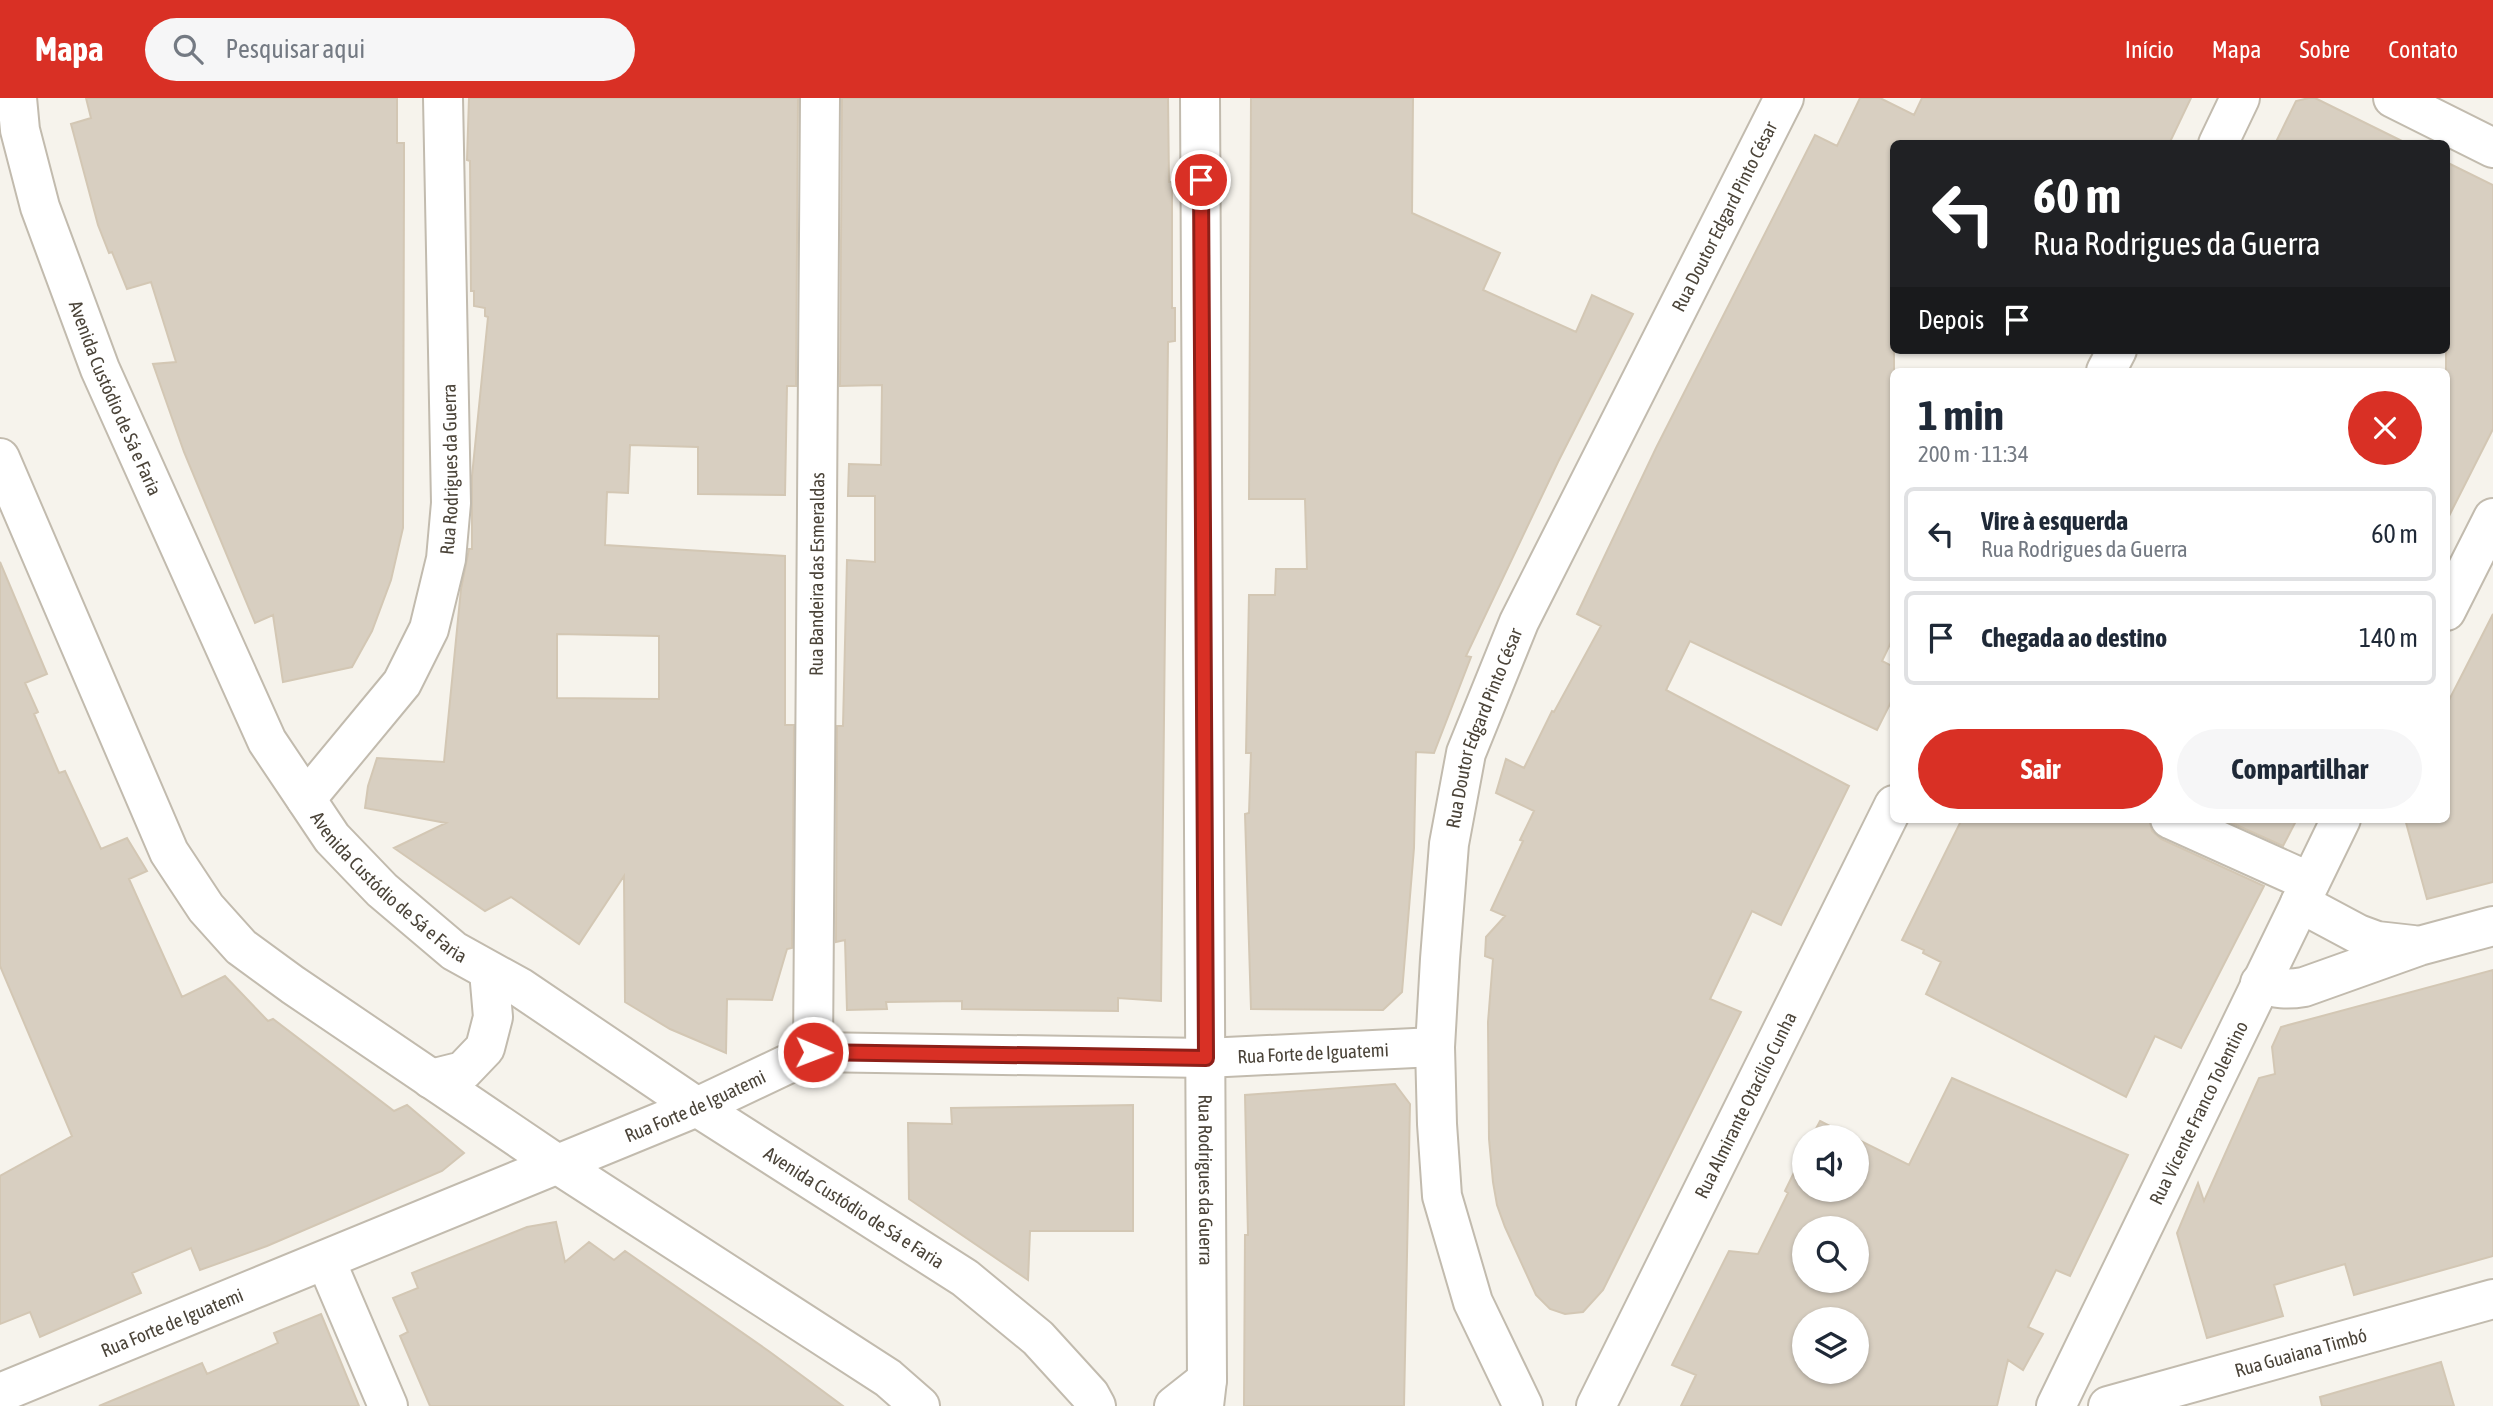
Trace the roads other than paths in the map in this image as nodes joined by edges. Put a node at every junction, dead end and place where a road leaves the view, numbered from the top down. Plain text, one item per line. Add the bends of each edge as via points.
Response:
1 (17, 98) edge
2 (443, 98) edge
3 (820, 98) edge
4 (1200, 98) edge
5 (1784, 98) edge
6 (2240, 98) edge
7 (2393, 98) edge
8 (2220, 140) edge
9 (2493, 148) edge
10 (0, 458) edge
11 (2493, 520) edge
12 (2450, 603) edge
13 (306, 799) junction
14 (1890, 813) edge
15 (2177, 823) edge
16 (2339, 823) edge
17 (2305, 892) junction
18 (2493, 926) edge
19 (2419, 946) junction
20 (489, 971) junction
21 (2260, 983) junction
22 (1435, 1047) junction
23 (813, 1052) junction
24 (1206, 1058) junction
25 (431, 1079) junction
26 (697, 1107) junction
27 (557, 1164) junction
28 (326, 1261) junction
29 (2493, 1299) edge
30 (0, 1393) edge
31 (1205, 1393) edge
32 (388, 1406) edge
33 (920, 1406) edge
34 (1096, 1406) edge
35 (1174, 1406) edge
36 (1523, 1406) edge
37 (1596, 1406) edge
38 (2056, 1406) edge
39 (2108, 1406) edge

1 - 13 street, Avenida Custódio de Sá e Faria via 20,130 40,207 100,369 268,741
2 - 13 street, Rua Rodrigues da Guerra via 451,503 446,559 429,629 402,683
3 - 23 street, Rua Bandeira das Esmeraldas
4 - 24 street, Rua Rodrigues da Guerra
5 - 22 street, Rua Doutor Edgard Pinto César via 1519,622 1466,753 1449,844
6 - 8 street
7 - 9 street
10 - 25 street via 169,852 206,908 241,947
11 - 12 street
13 - 20 street, Avenida Custódio de Sá e Faria via 332,838 382,890 454,951
14 - 37 street, Rua Almirante Otacílio Cunha
15 - 17 street
16 - 17 street, Rua Vicente Franco Tolentino
17 - 19 street via 2340,927 2377,941
17 - 21 street, Rua Vicente Franco Tolentino
18 - 19 street
19 - 21 street via 2304,987 2276,989
20 - 25 street via 493,1017 485,1048 463,1071
20 - 26 street, Avenida Custódio de Sá e Faria
21 - 38 street, Rua Vicente Franco Tolentino
22 - 24 street, Rua Forte de Iguatemi
22 - 36 street, Rua Doutor Edgard Pinto César via 1442,1196 1472,1302
23 - 24 street, Rua Forte de Iguatemi
23 - 26 street, Rua Forte de Iguatemi
24 - 31 street, Rua Rodrigues da Guerra
25 - 27 street
26 - 27 street, Rua Forte de Iguatemi
26 - 34 street, Avenida Custódio de Sá e Faria via 965,1278 1038,1338
27 - 28 street, Rua Forte de Iguatemi
27 - 33 street via 888,1378
28 - 30 street, Rua Forte de Iguatemi
28 - 32 street
29 - 39 street, Rua Guaiana Timbó
31 - 35 street, Rua Rodrigues da Guerra

